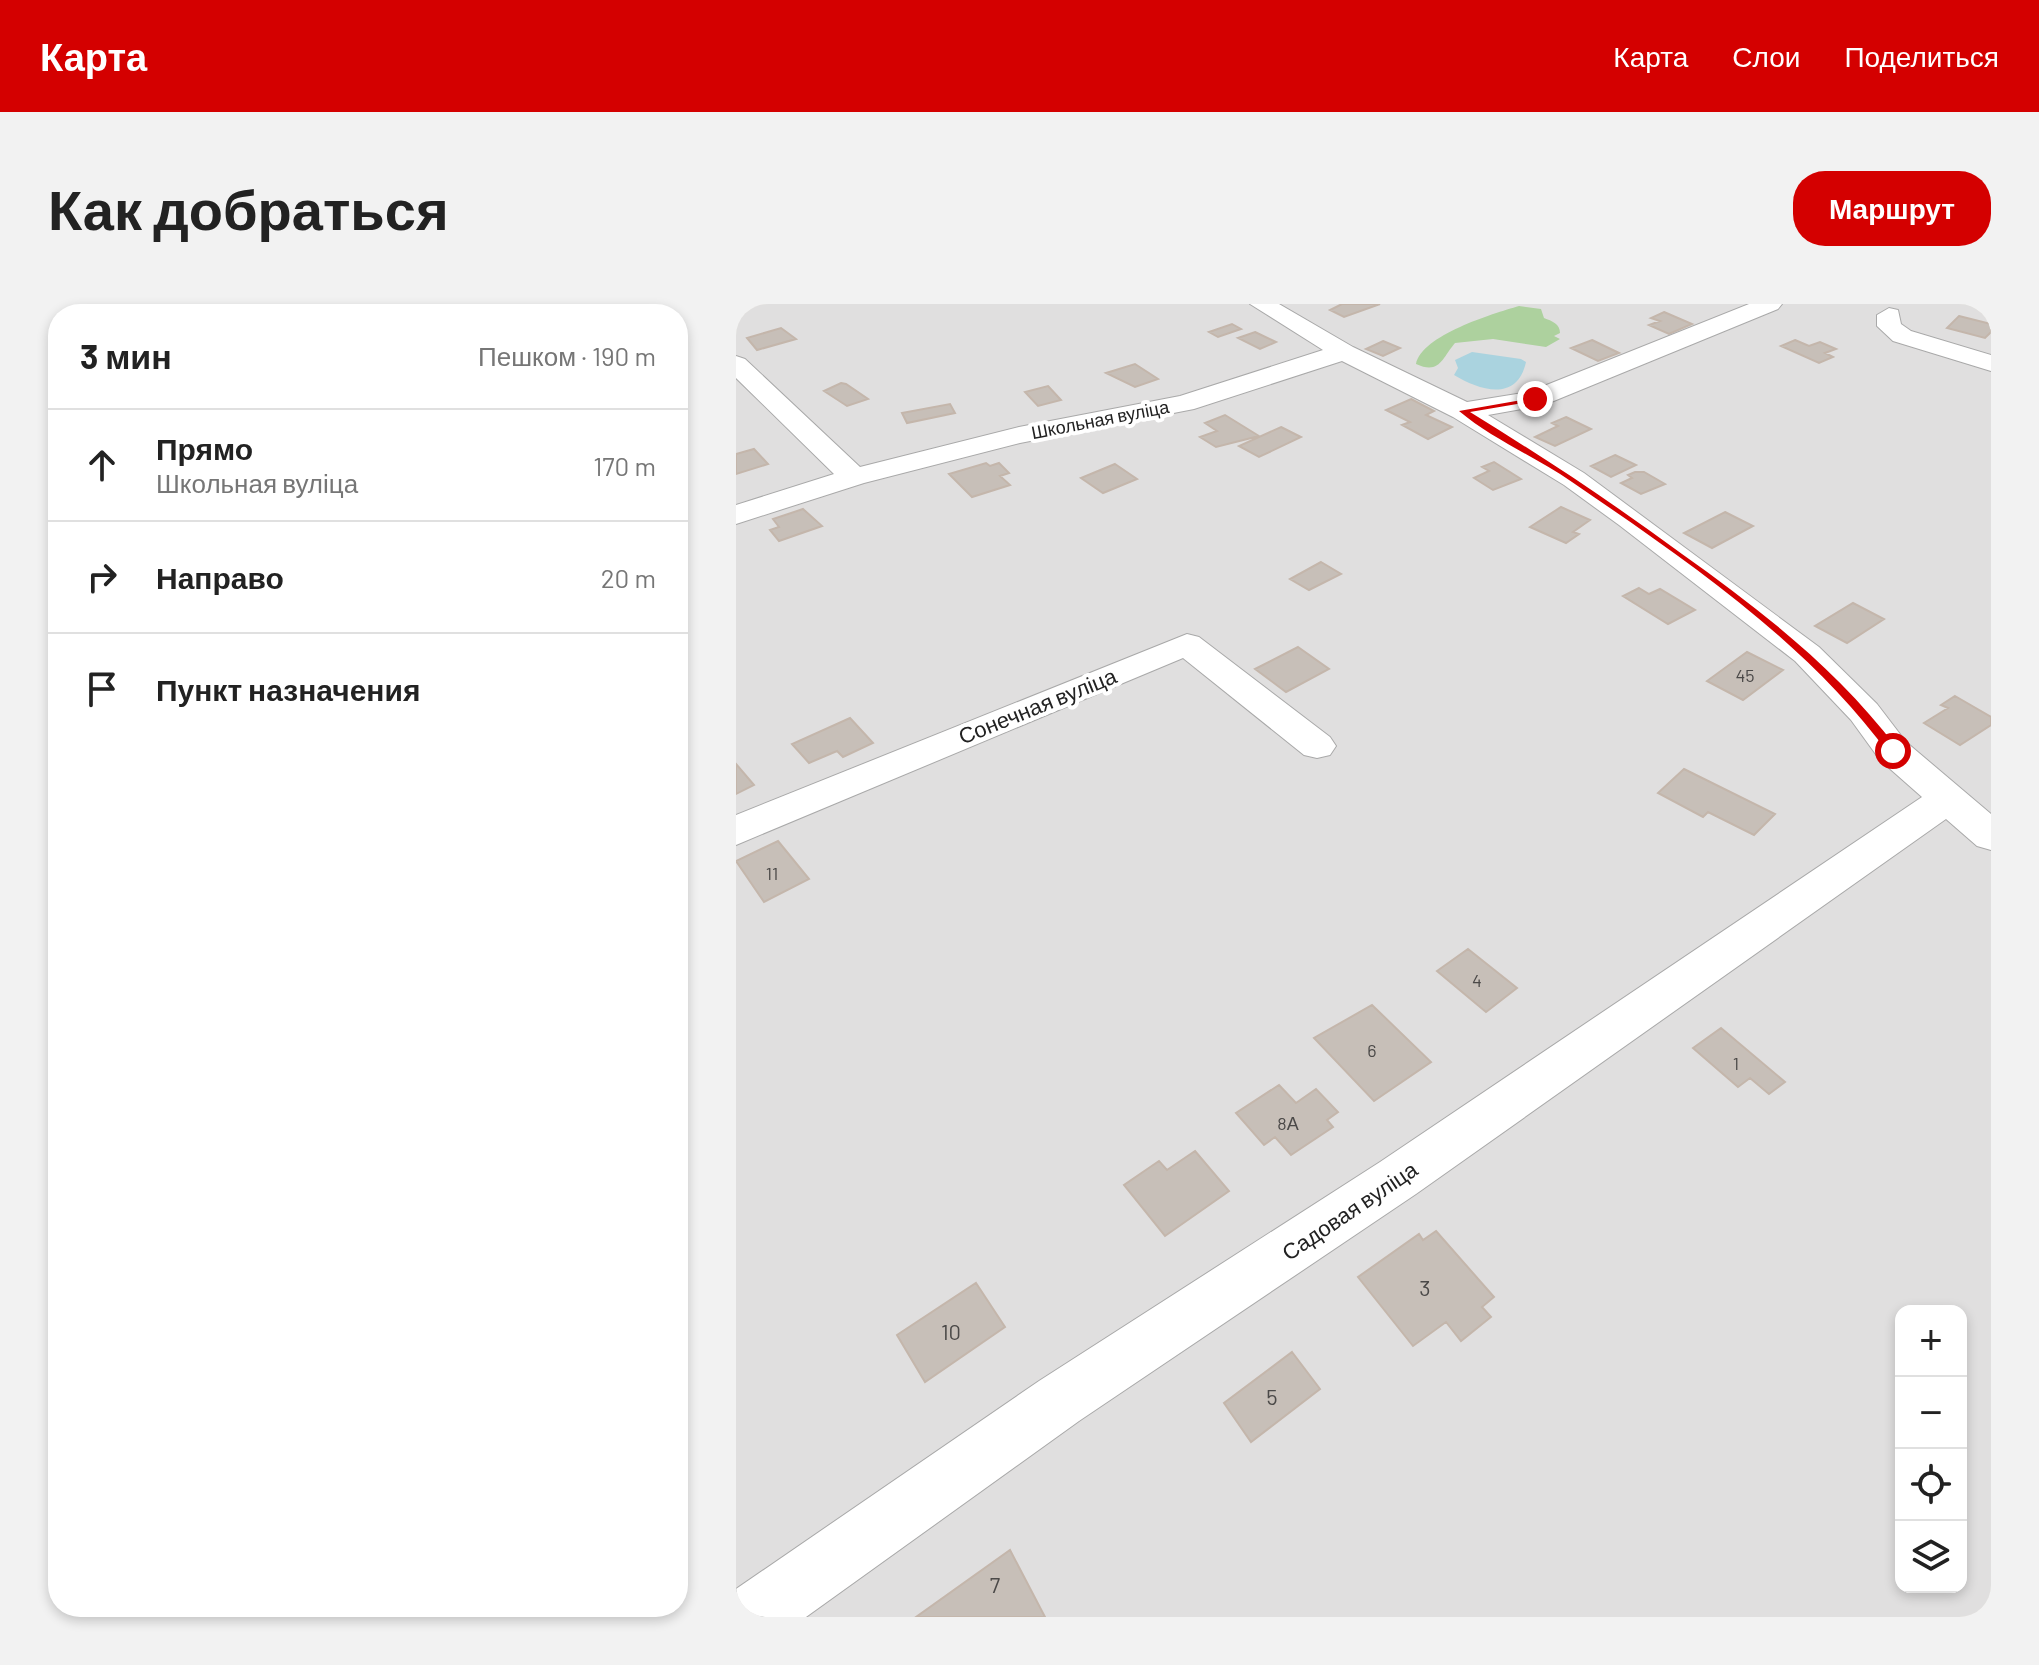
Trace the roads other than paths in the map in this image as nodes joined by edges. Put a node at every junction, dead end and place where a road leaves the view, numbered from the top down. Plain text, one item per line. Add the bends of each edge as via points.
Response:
1 (1262, 304) edge
2 (1770, 304) edge
3 (1886, 309) edge
4 (1344, 352) junction
5 (1991, 363) edge
6 (736, 364) edge
7 (1463, 411) junction
8 (854, 477) junction
9 (736, 515) edge
10 (1317, 746) dead end
11 (1946, 800) junction
12 (736, 831) edge
13 (1991, 836) edge
14 (751, 1617) edge

1 - 4 street
2 - 7 street via 1535,399
3 - 5 street via 1889,326 1902,336
4 - 7 street
4 - 8 street, Школьная вуліца via 1185,403 1019,435
6 - 8 street
7 - 11 street via 1574,479 1753,609 1807,654 1864,712 1893,751
8 - 9 street, Школьная вуліца
10 - 12 street, Сонечная вуліца via 1187,644
11 - 13 street
11 - 14 street, Садовая вуліца via 1398,1178 1059,1401

